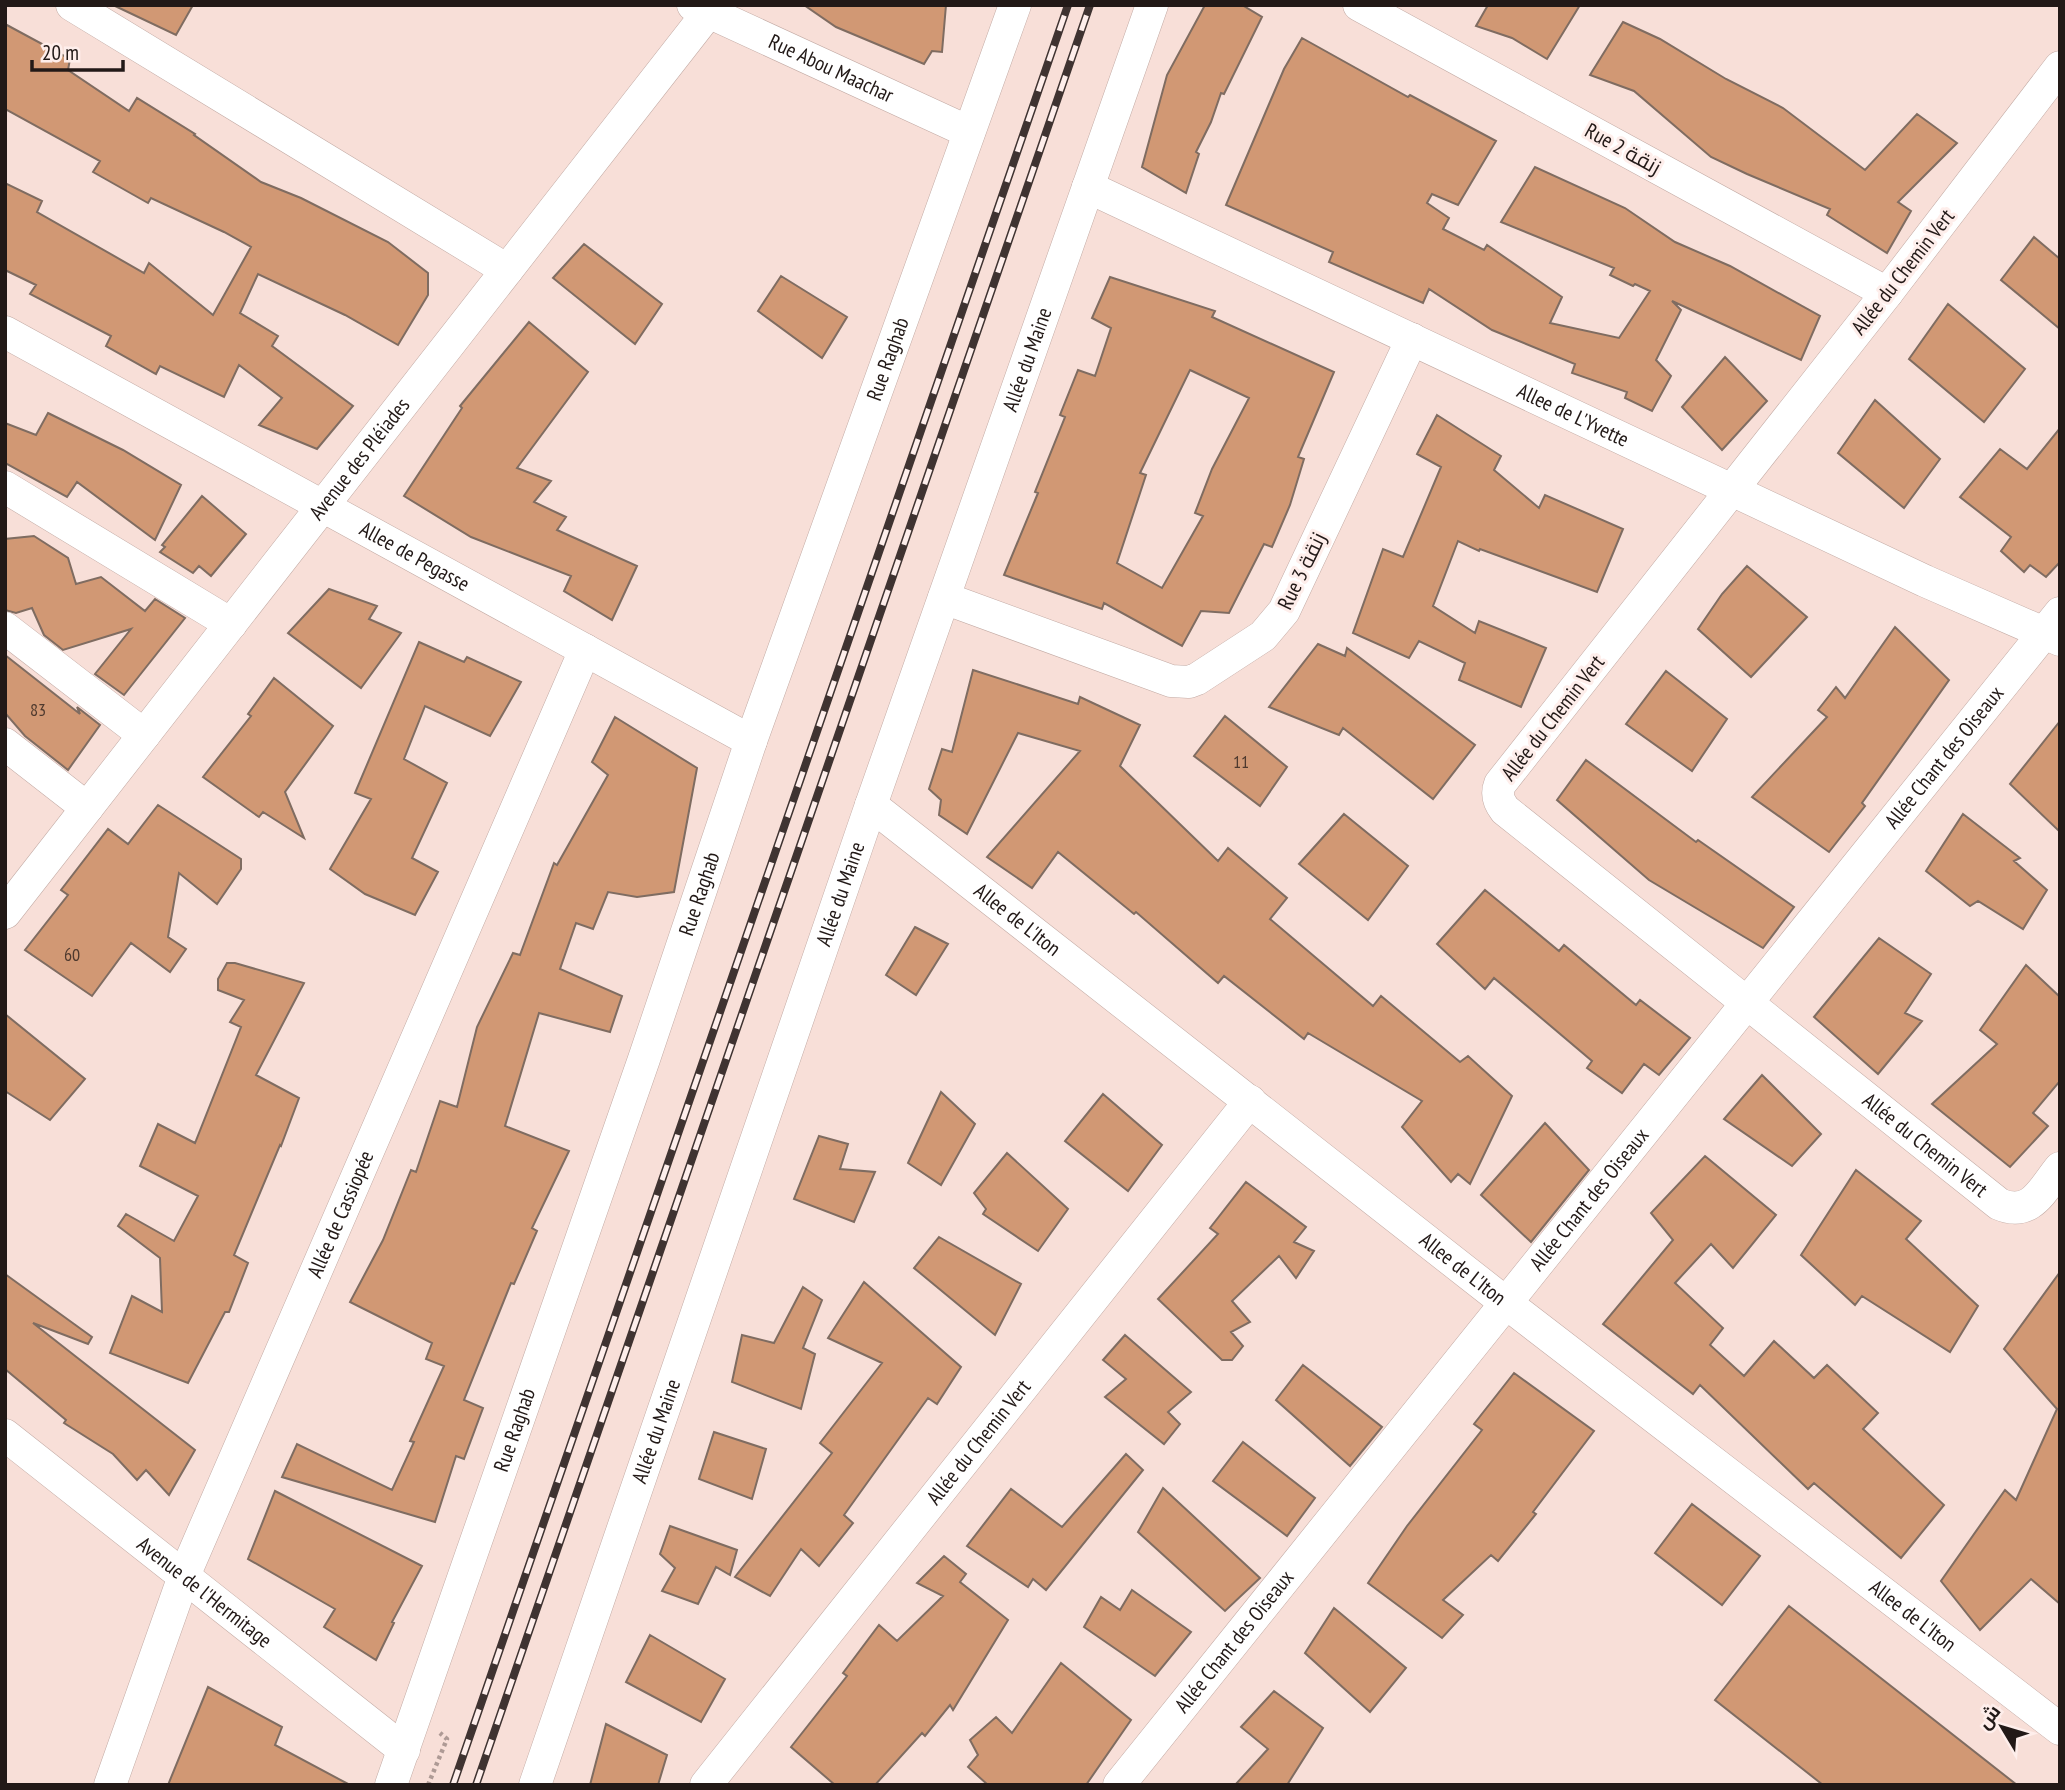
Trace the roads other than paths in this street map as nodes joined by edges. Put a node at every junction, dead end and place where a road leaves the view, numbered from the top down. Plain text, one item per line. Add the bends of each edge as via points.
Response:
1 (72, 5) edge
2 (1015, 5) edge
3 (1152, 5) edge
4 (1359, 5) edge
5 (705, 8) edge
6 (2060, 67) edge
7 (969, 132) junction
8 (1088, 187) junction
9 (507, 270) junction
10 (1887, 293) junction
11 (5, 332) edge
12 (1412, 339) junction
13 (5, 488) edge
14 (1731, 490) junction
15 (322, 507) junction
16 (944, 598) junction
17 (231, 624) junction
18 (5, 628) edge
19 (2055, 628) edge
20 (584, 650) junction
21 (144, 735) junction
22 (751, 741) junction
23 (5, 744) edge
24 (871, 805) junction
25 (87, 808) junction
26 (17, 875) edge
27 (5, 913) edge
28 (1747, 1003) junction
29 (1250, 1101) junction
30 (2060, 1168) edge
31 (1506, 1303) junction
32 (5, 1435) edge
33 (184, 1576) junction
34 (2060, 1730) edge
35 (404, 1750) junction
36 (110, 1785) edge
37 (391, 1785) edge
38 (536, 1785) edge
39 (706, 1785) edge
40 (1119, 1785) edge

1 - 9 street
2 - 7 street, Rue Raghab
3 - 8 street, Allée du Maine
4 - 10 street, Rue 2 زنقة
5 - 7 street, Rue Abou Maachar
5 - 9 street, Avenue des Pléiades
6 - 10 street, Allée du Chemin Vert
7 - 22 street, Rue Raghab
8 - 12 street, Allee de L'Yvette
8 - 16 street, Allée du Maine
9 - 15 street, Avenue des Pléiades
10 - 14 street, Allée du Chemin Vert
11 - 15 street, Allee de Pegasse
12 - 14 street, Allee de L'Yvette
12 - 16 street, Rue 3 زنقة via 1284,611 1263,636 1197,679 1171,681
13 - 17 street
14 - 19 street, Allee de L'Yvette via 1925,581
14 - 28 street, Allée du Chemin Vert via 1497,792 1505,810
15 - 17 street, Avenue des Pléiades
15 - 20 street, Allee de Pegasse
16 - 24 street, Allée du Maine
17 - 21 street, Avenue des Pléiades
18 - 21 street
19 - 28 street, Allée Chant des Oiseaux
20 - 22 street, Allee de Pegasse
20 - 33 street, Allée de Cassiopée
21 - 25 street, Avenue des Pléiades
22 - 35 street, Rue Raghab
23 - 25 street
24 - 29 street, Allee de L'Iton
24 - 38 street, Allée du Maine
25 - 26 street, Avenue des Pléiades
26 - 27 street, Avenue des Pléiades
28 - 30 street, Allée du Chemin Vert via 2000,1204 2011,1209 2029,1205
28 - 31 street, Allée Chant des Oiseaux
29 - 31 street, Allee de L'Iton
29 - 39 street, Allée du Chemin Vert
31 - 34 street, Allee de L'Iton
31 - 40 street, Allée Chant des Oiseaux
32 - 33 street, Avenue de l'Hermitage
33 - 35 street, Avenue de l'Hermitage
33 - 36 street, Allée de Cassiopée
35 - 37 street, Rue Raghab

